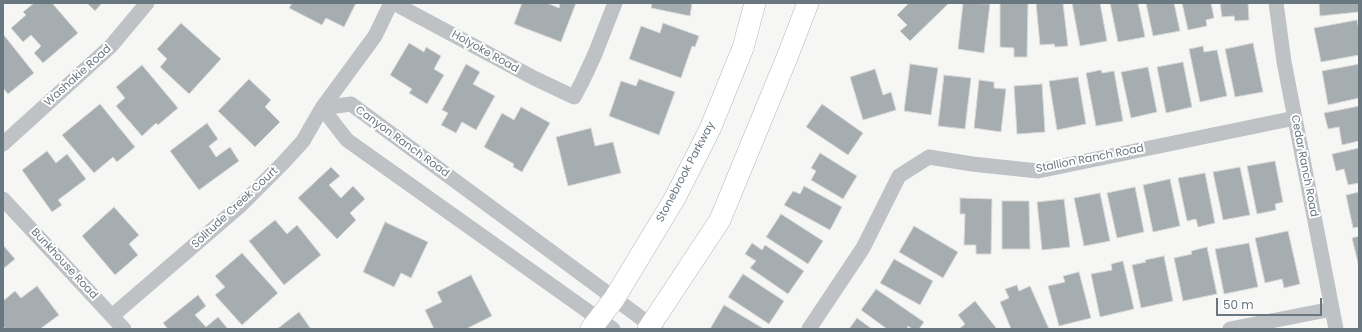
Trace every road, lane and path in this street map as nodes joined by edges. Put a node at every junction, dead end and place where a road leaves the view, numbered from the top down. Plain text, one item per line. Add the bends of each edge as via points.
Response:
1 (147, 3) edge
2 (391, 3) edge
3 (400, 3) edge
4 (615, 3) edge
5 (755, 3) edge
6 (808, 3) edge
7 (1276, 3) edge
8 (322, 108) junction
9 (1295, 118) junction
10 (3, 144) edge
11 (3, 199) edge
12 (614, 299) junction
13 (1332, 310) junction
14 (112, 316) junction
15 (601, 326) edge
16 (651, 328) edge
17 (124, 329) edge
18 (809, 329) edge
19 (1230, 329) edge
20 (1336, 329) edge

1 - 10 street, Washakie Road via 111,46
2 - 8 street, Solitude Creek Court via 375,36
3 - 4 street, Holyoke Road via 401,7 574,97 595,54
5 - 12 main road, Stonebrook Parkway via 743,48 710,128 676,198
6 - 16 main road via 720,220
7 - 9 street, Cedar Ranch Road
8 - 12 street, Canyon Ranch Road via 351,104
8 - 14 street, Solitude Creek Court via 303,140 263,184
8 - 15 street via 347,140
9 - 13 street, Cedar Ranch Road
9 - 18 street, Stallion Ranch Road via 1038,171 972,164 929,156 899,176 863,248
11 - 14 street, Bunkhouse Road
12 - 15 main road, Stonebrook Parkway
12 - 16 street, Canyon Ranch Road
13 - 19 street
13 - 20 street, Cedar Ranch Road
14 - 17 street, Bunkhouse Road

